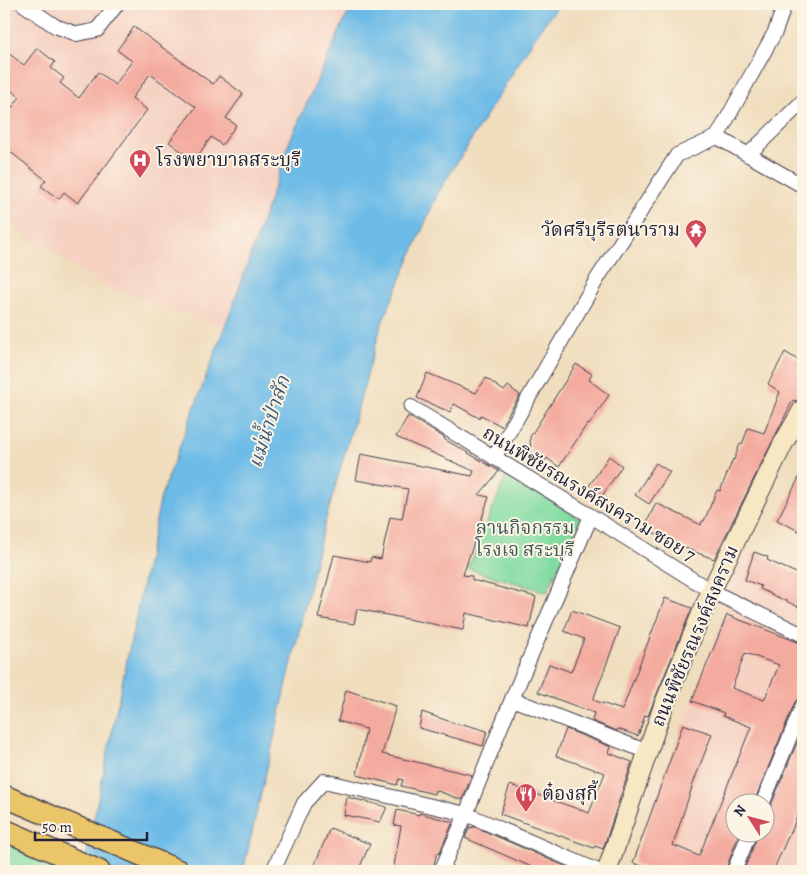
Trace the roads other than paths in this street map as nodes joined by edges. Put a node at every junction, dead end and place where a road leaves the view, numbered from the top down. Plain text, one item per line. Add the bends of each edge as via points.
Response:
1 (23, 4) edge
2 (117, 4) edge
3 (785, 4) edge
4 (803, 101) edge
5 (717, 137) junction
6 (748, 155) junction
7 (803, 186) edge
8 (410, 407) dead end
9 (803, 410) edge
10 (494, 458) junction
11 (591, 516) junction
12 (711, 591) junction
13 (803, 635) edge
14 (512, 699) junction
15 (803, 705) edge
16 (648, 752) junction
17 (767, 792) edge
18 (4, 796) edge
19 (466, 814) junction
20 (4, 830) edge
21 (746, 842) edge
22 (99, 871) edge
23 (179, 871) edge
24 (273, 871) edge
25 (441, 871) edge
26 (598, 871) edge
27 (607, 871) edge
28 (734, 871) edge

1 - 2 street via 55,26 77,34 98,30
3 - 5 street via 776,32
4 - 6 street
5 - 6 street
5 - 10 street via 677,155 597,279
6 - 7 street
8 - 10 street, ถนนพิชัยรณรงค์สงคราม ซอย 7
9 - 12 street, ถนนพิชัยรณรงค์สงคราม
10 - 11 street, ถนนพิชัยรณรงค์สงคราม ซอย 7
11 - 12 street, ถนนพิชัยรณรงค์สงคราม ซอย 7
11 - 14 street
12 - 13 street, ถนนพิชัยรณรงค์สงคราม ซอย 7
12 - 16 street, ถนนพิชัยรณรงค์สงคราม
14 - 16 street
14 - 19 street
15 - 17 street
16 - 27 street, ถนนพิชัยรณรงค์สงคราม
18 - 23 main road
19 - 24 street via 324,780 304,803
19 - 25 street
19 - 26 street
20 - 22 main road
21 - 28 street

